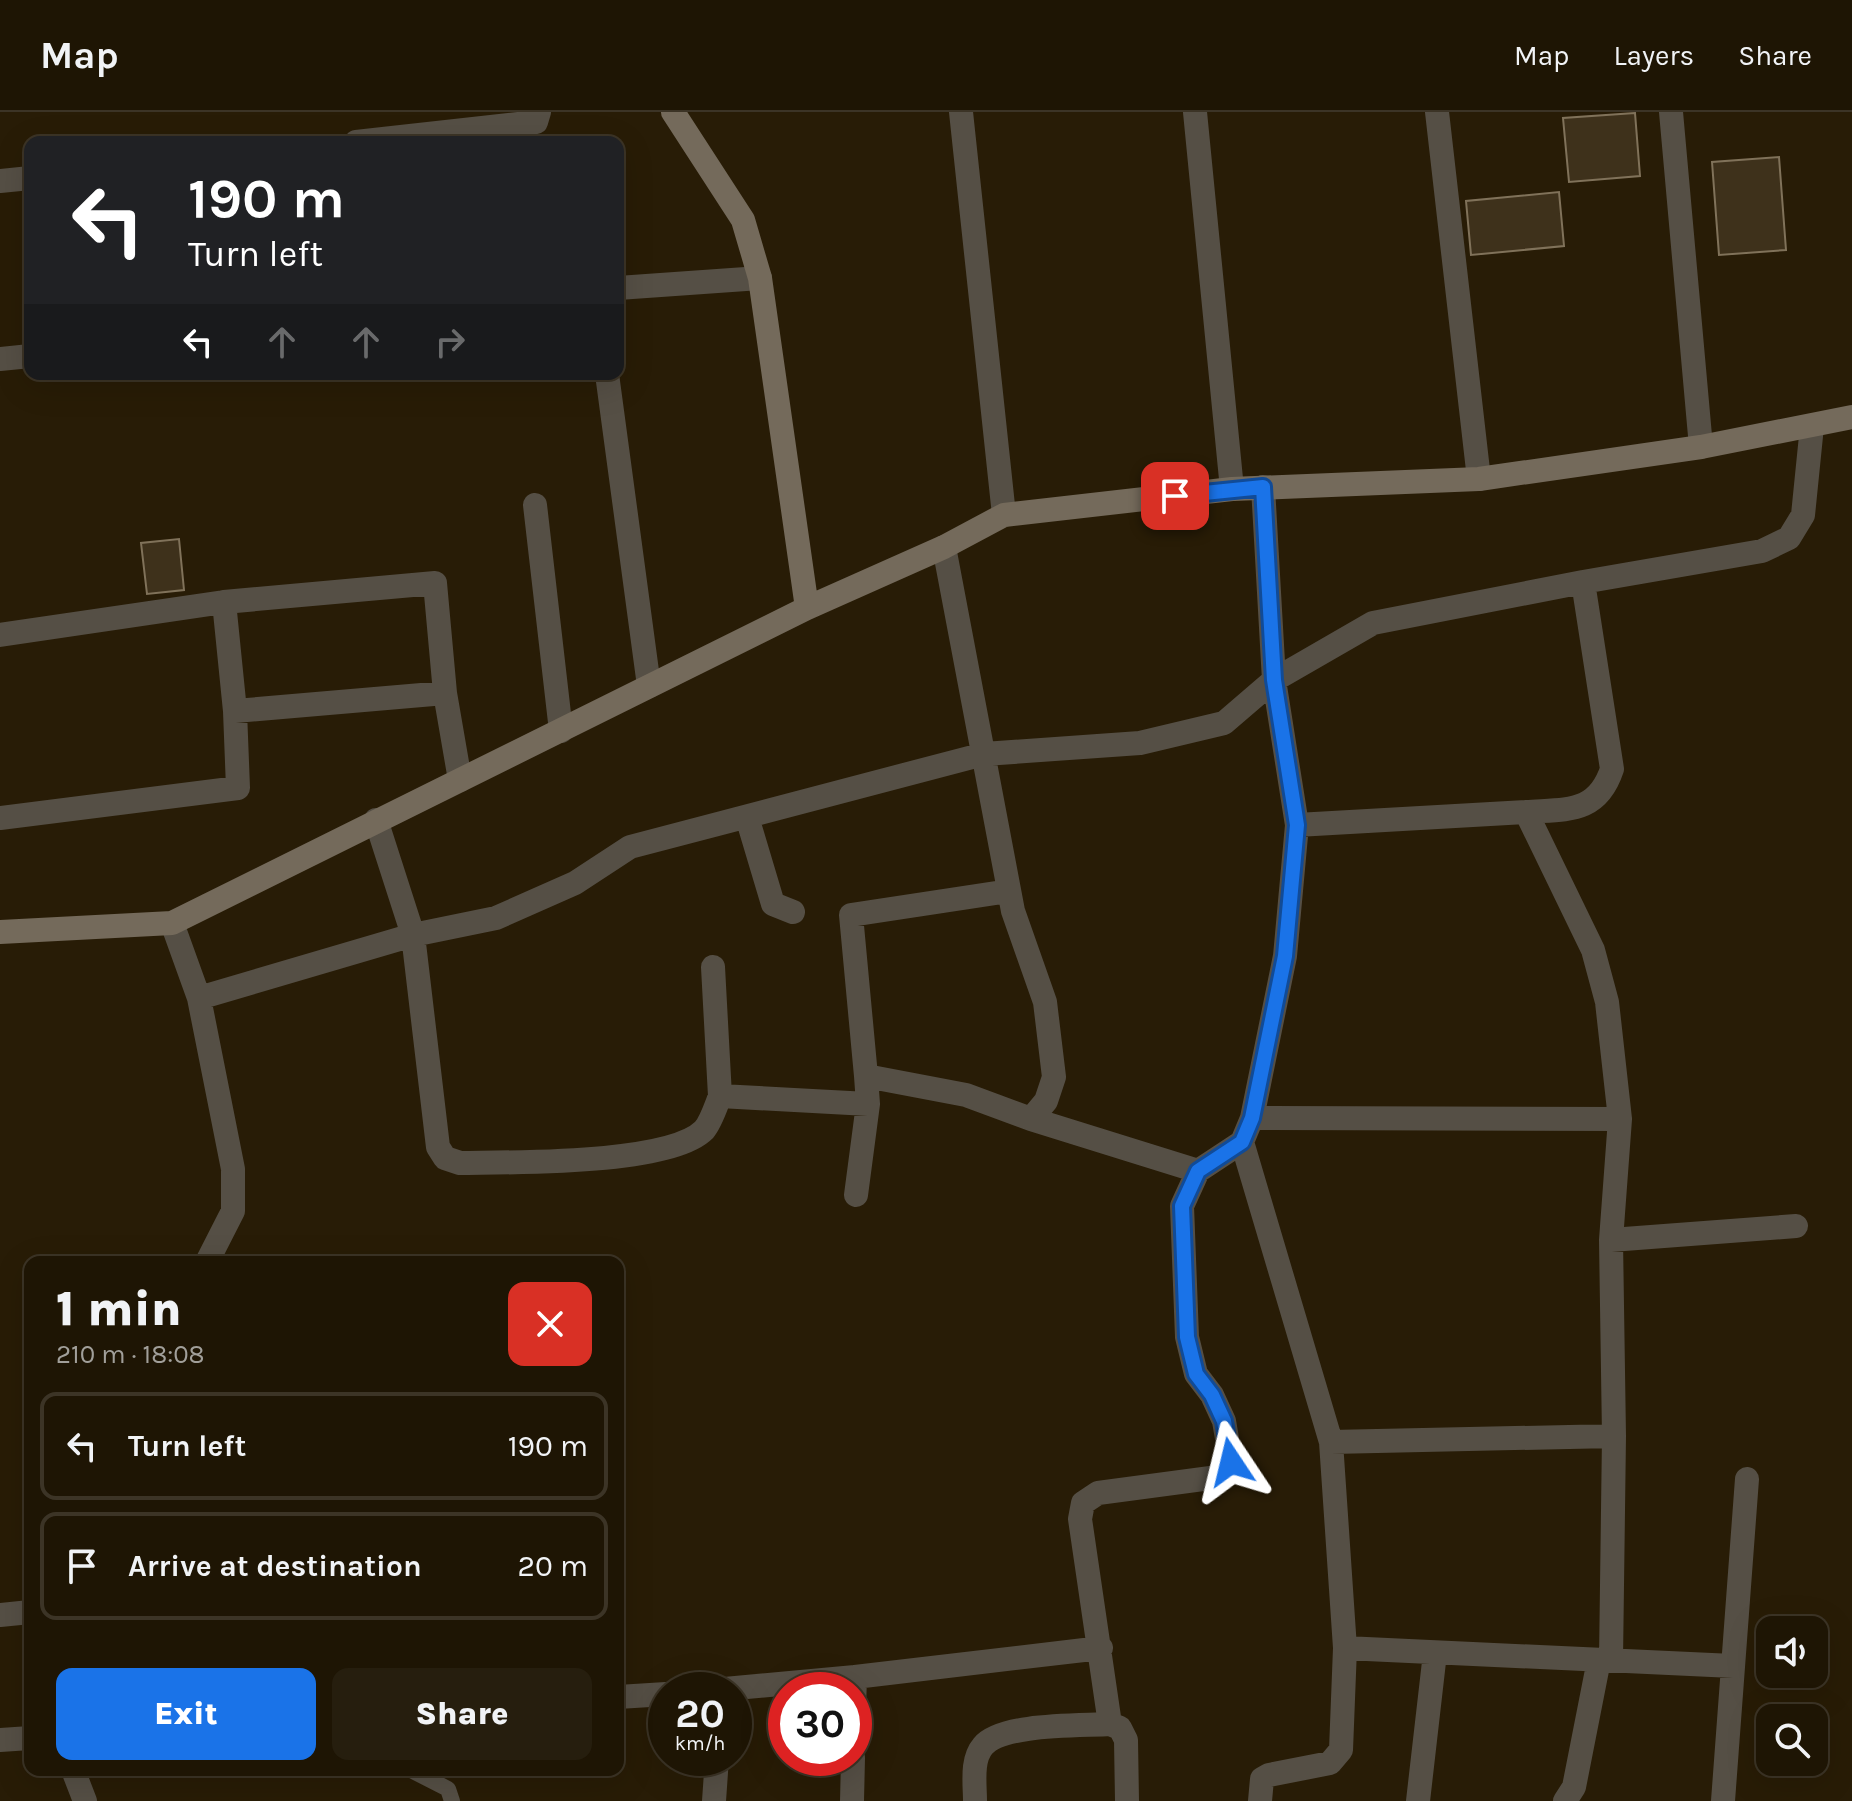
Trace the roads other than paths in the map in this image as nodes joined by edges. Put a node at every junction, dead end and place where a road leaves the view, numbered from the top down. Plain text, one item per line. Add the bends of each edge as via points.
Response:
1 (539, 112) edge
2 (673, 112) edge
3 (961, 112) edge
4 (1195, 112) edge
5 (1437, 112) edge
6 (1671, 112) edge
7 (410, 136) edge
8 (24, 179) edge
9 (0, 181) edge
10 (760, 278) junction
11 (624, 288) edge
12 (24, 357) edge
13 (0, 359) edge
14 (608, 380) edge
15 (1852, 417) edge
16 (1812, 426) junction
17 (1701, 447) junction
18 (1479, 479) junction
19 (1263, 487) junction
20 (1232, 489) junction
21 (535, 505) dead end
22 (1004, 515) junction
23 (944, 547) junction
24 (1583, 582) junction
25 (224, 602) junction
26 (807, 608) junction
27 (0, 635) edge
28 (1274, 680) junction
29 (649, 686) junction
30 (445, 693) junction
31 (235, 711) junction
32 (561, 731) junction
33 (984, 754) junction
34 (460, 780) junction
35 (1526, 812) junction
36 (747, 817) junction
37 (0, 818) edge
38 (376, 820) junction
39 (1297, 825) junction
40 (1009, 891) junction
41 (793, 912) dead end
42 (172, 923) junction
43 (0, 932) edge
44 (413, 935) junction
45 (713, 967) dead end
46 (199, 998) junction
47 (866, 1076) junction
48 (720, 1096) junction
49 (868, 1104) junction
50 (1252, 1118) junction
51 (1031, 1119) junction
52 (1620, 1119) junction
53 (1242, 1142) junction
54 (1198, 1171) junction
55 (856, 1195) dead end
56 (1796, 1226) dead end
57 (1611, 1240) junction
58 (210, 1256) edge
59 (1614, 1436) junction
60 (1331, 1442) junction
61 (1747, 1479) dead end
62 (24, 1613) edge
63 (0, 1615) edge
64 (1101, 1648) junction
65 (1345, 1648) junction
66 (1435, 1653) junction
67 (1605, 1660) junction
68 (1733, 1666) junction
69 (872, 1675) edge
70 (648, 1695) edge
71 (624, 1697) edge
72 (1110, 1724) junction
73 (24, 1738) edge
74 (0, 1740) edge
75 (75, 1776) edge
76 (423, 1776) edge
77 (716, 1776) edge
78 (853, 1776) edge
79 (85, 1801) edge
80 (452, 1801) edge
81 (714, 1801) edge
82 (852, 1801) edge
83 (975, 1801) edge
84 (1127, 1801) edge
85 (1260, 1801) edge
86 (1418, 1801) edge
87 (1565, 1801) edge
88 (1723, 1801) edge

1 - 7 street via 536,122
2 - 10 street via 743,220
3 - 22 street
4 - 20 street
5 - 18 street
6 - 17 street
8 - 9 street
10 - 11 street
10 - 26 street
12 - 13 street
14 - 29 street
15 - 16 street
16 - 17 street
16 - 24 street via 1803,515 1789,538 1762,551
17 - 18 street
18 - 19 street
19 - 20 street
19 - 28 street
20 - 22 street
21 - 32 street
22 - 23 street
23 - 26 street
23 - 33 street
24 - 28 street via 1373,623
24 - 35 street via 1612,769 1605,789 1581,808
25 - 27 street
25 - 30 street via 435,583
25 - 31 street
26 - 29 street
28 - 33 street via 1224,723 1140,743
28 - 39 street
29 - 32 street
30 - 31 street
30 - 34 street
31 - 37 street via 238,788
32 - 34 street
33 - 36 street
33 - 40 street
34 - 38 street
35 - 39 street
35 - 52 street via 1593,950 1607,1002
36 - 41 street via 773,904
36 - 44 street via 630,847 575,883 496,918
38 - 42 street
38 - 44 street
39 - 50 street via 1285,956
40 - 47 street via 851,915
40 - 51 street via 1045,1002 1054,1077 1046,1101
42 - 43 street
42 - 46 street
44 - 46 street
44 - 48 street via 438,1147 445,1158 460,1163 580,1160 674,1146 704,1130
45 - 48 street
46 - 58 street via 233,1169 233,1211
47 - 49 street
47 - 51 street via 966,1095
48 - 49 street
49 - 55 street
50 - 52 street
50 - 53 street
51 - 54 street
52 - 57 street
53 - 54 street
53 - 60 street
54 - 64 street via 1182,1206 1187,1337 1196,1374 1224,1421 1231,1462 1218,1477 1098,1493 1083,1503 1080,1519
56 - 57 street
57 - 59 street
59 - 60 street
59 - 67 street
60 - 65 street
61 - 68 street
62 - 63 street
64 - 69 street
64 - 72 street
65 - 66 street
65 - 85 street via 1341,1750 1330,1763 1262,1779
66 - 67 street
66 - 86 street
67 - 68 street
67 - 87 street via 1574,1787
68 - 88 street
70 - 71 street
72 - 83 street via 1006,1732 983,1745 975,1763
72 - 84 street via 1120,1728 1126,1740
73 - 74 street
75 - 79 street
76 - 80 lane via 448,1789
77 - 81 street
78 - 82 street

